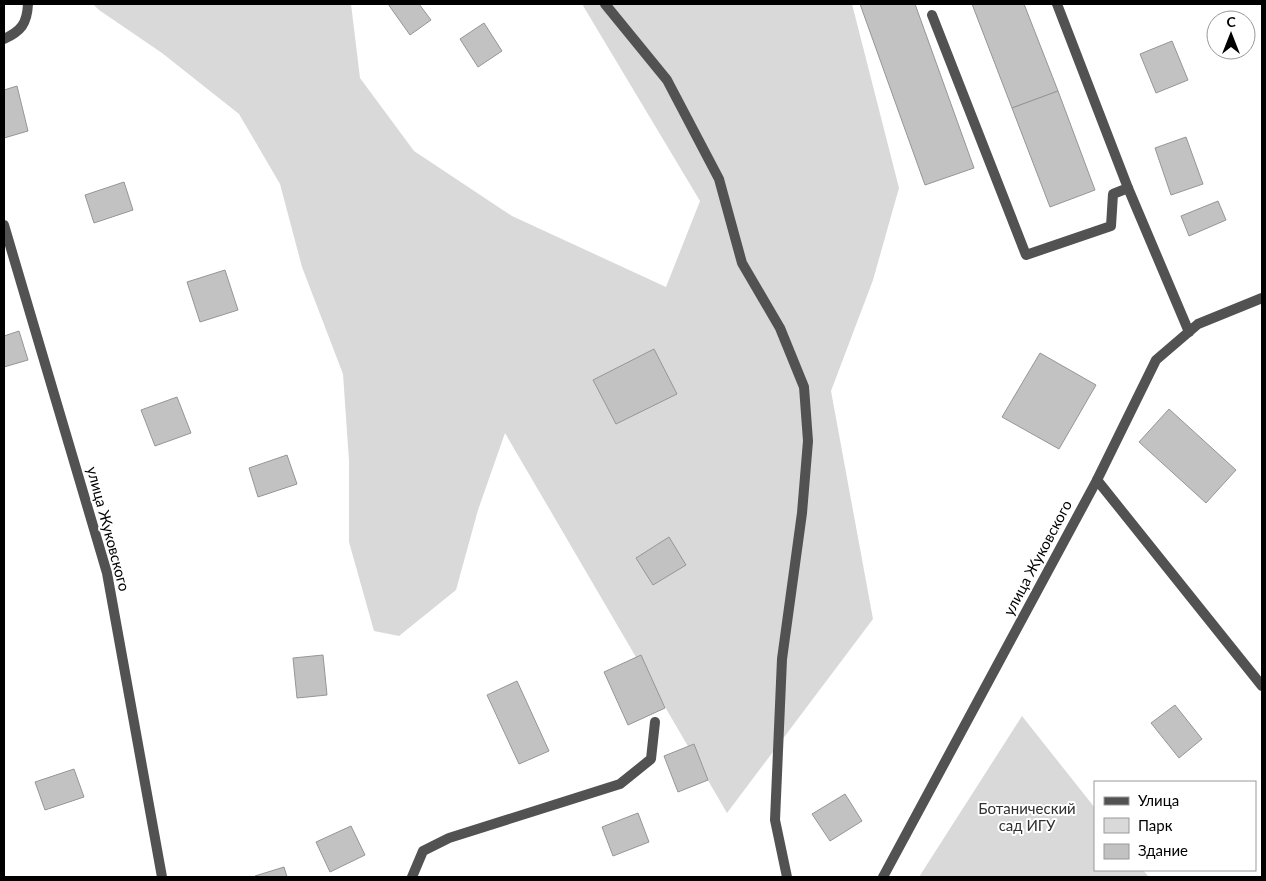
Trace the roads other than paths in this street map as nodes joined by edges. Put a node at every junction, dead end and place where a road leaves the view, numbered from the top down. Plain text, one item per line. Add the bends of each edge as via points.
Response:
1 (28, 4) edge
2 (605, 4) edge
3 (1057, 4) edge
4 (932, 15) dead end
5 (4, 39) edge
6 (1128, 188) junction
7 (4, 225) edge
8 (1262, 298) edge
9 (1189, 332) junction
10 (1097, 480) junction
11 (1262, 686) edge
12 (655, 722) dead end
13 (162, 877) edge
14 (412, 877) edge
15 (788, 877) edge
16 (883, 877) edge

1 - 5 street via 18,32
2 - 15 street via 668,80 715,170 742,263 780,328 804,387 808,441 802,513 782,659 775,820
3 - 6 street
4 - 6 street via 1026,255 1110,226 1114,194
6 - 9 street
7 - 13 street, улица Жуковского via 107,573
8 - 9 street, улица Жуковского via 1198,324
9 - 10 street, улица Жуковского via 1156,360
10 - 11 street
10 - 16 street, улица Жуковского
12 - 14 street via 652,759 620,784 449,838 423,851

